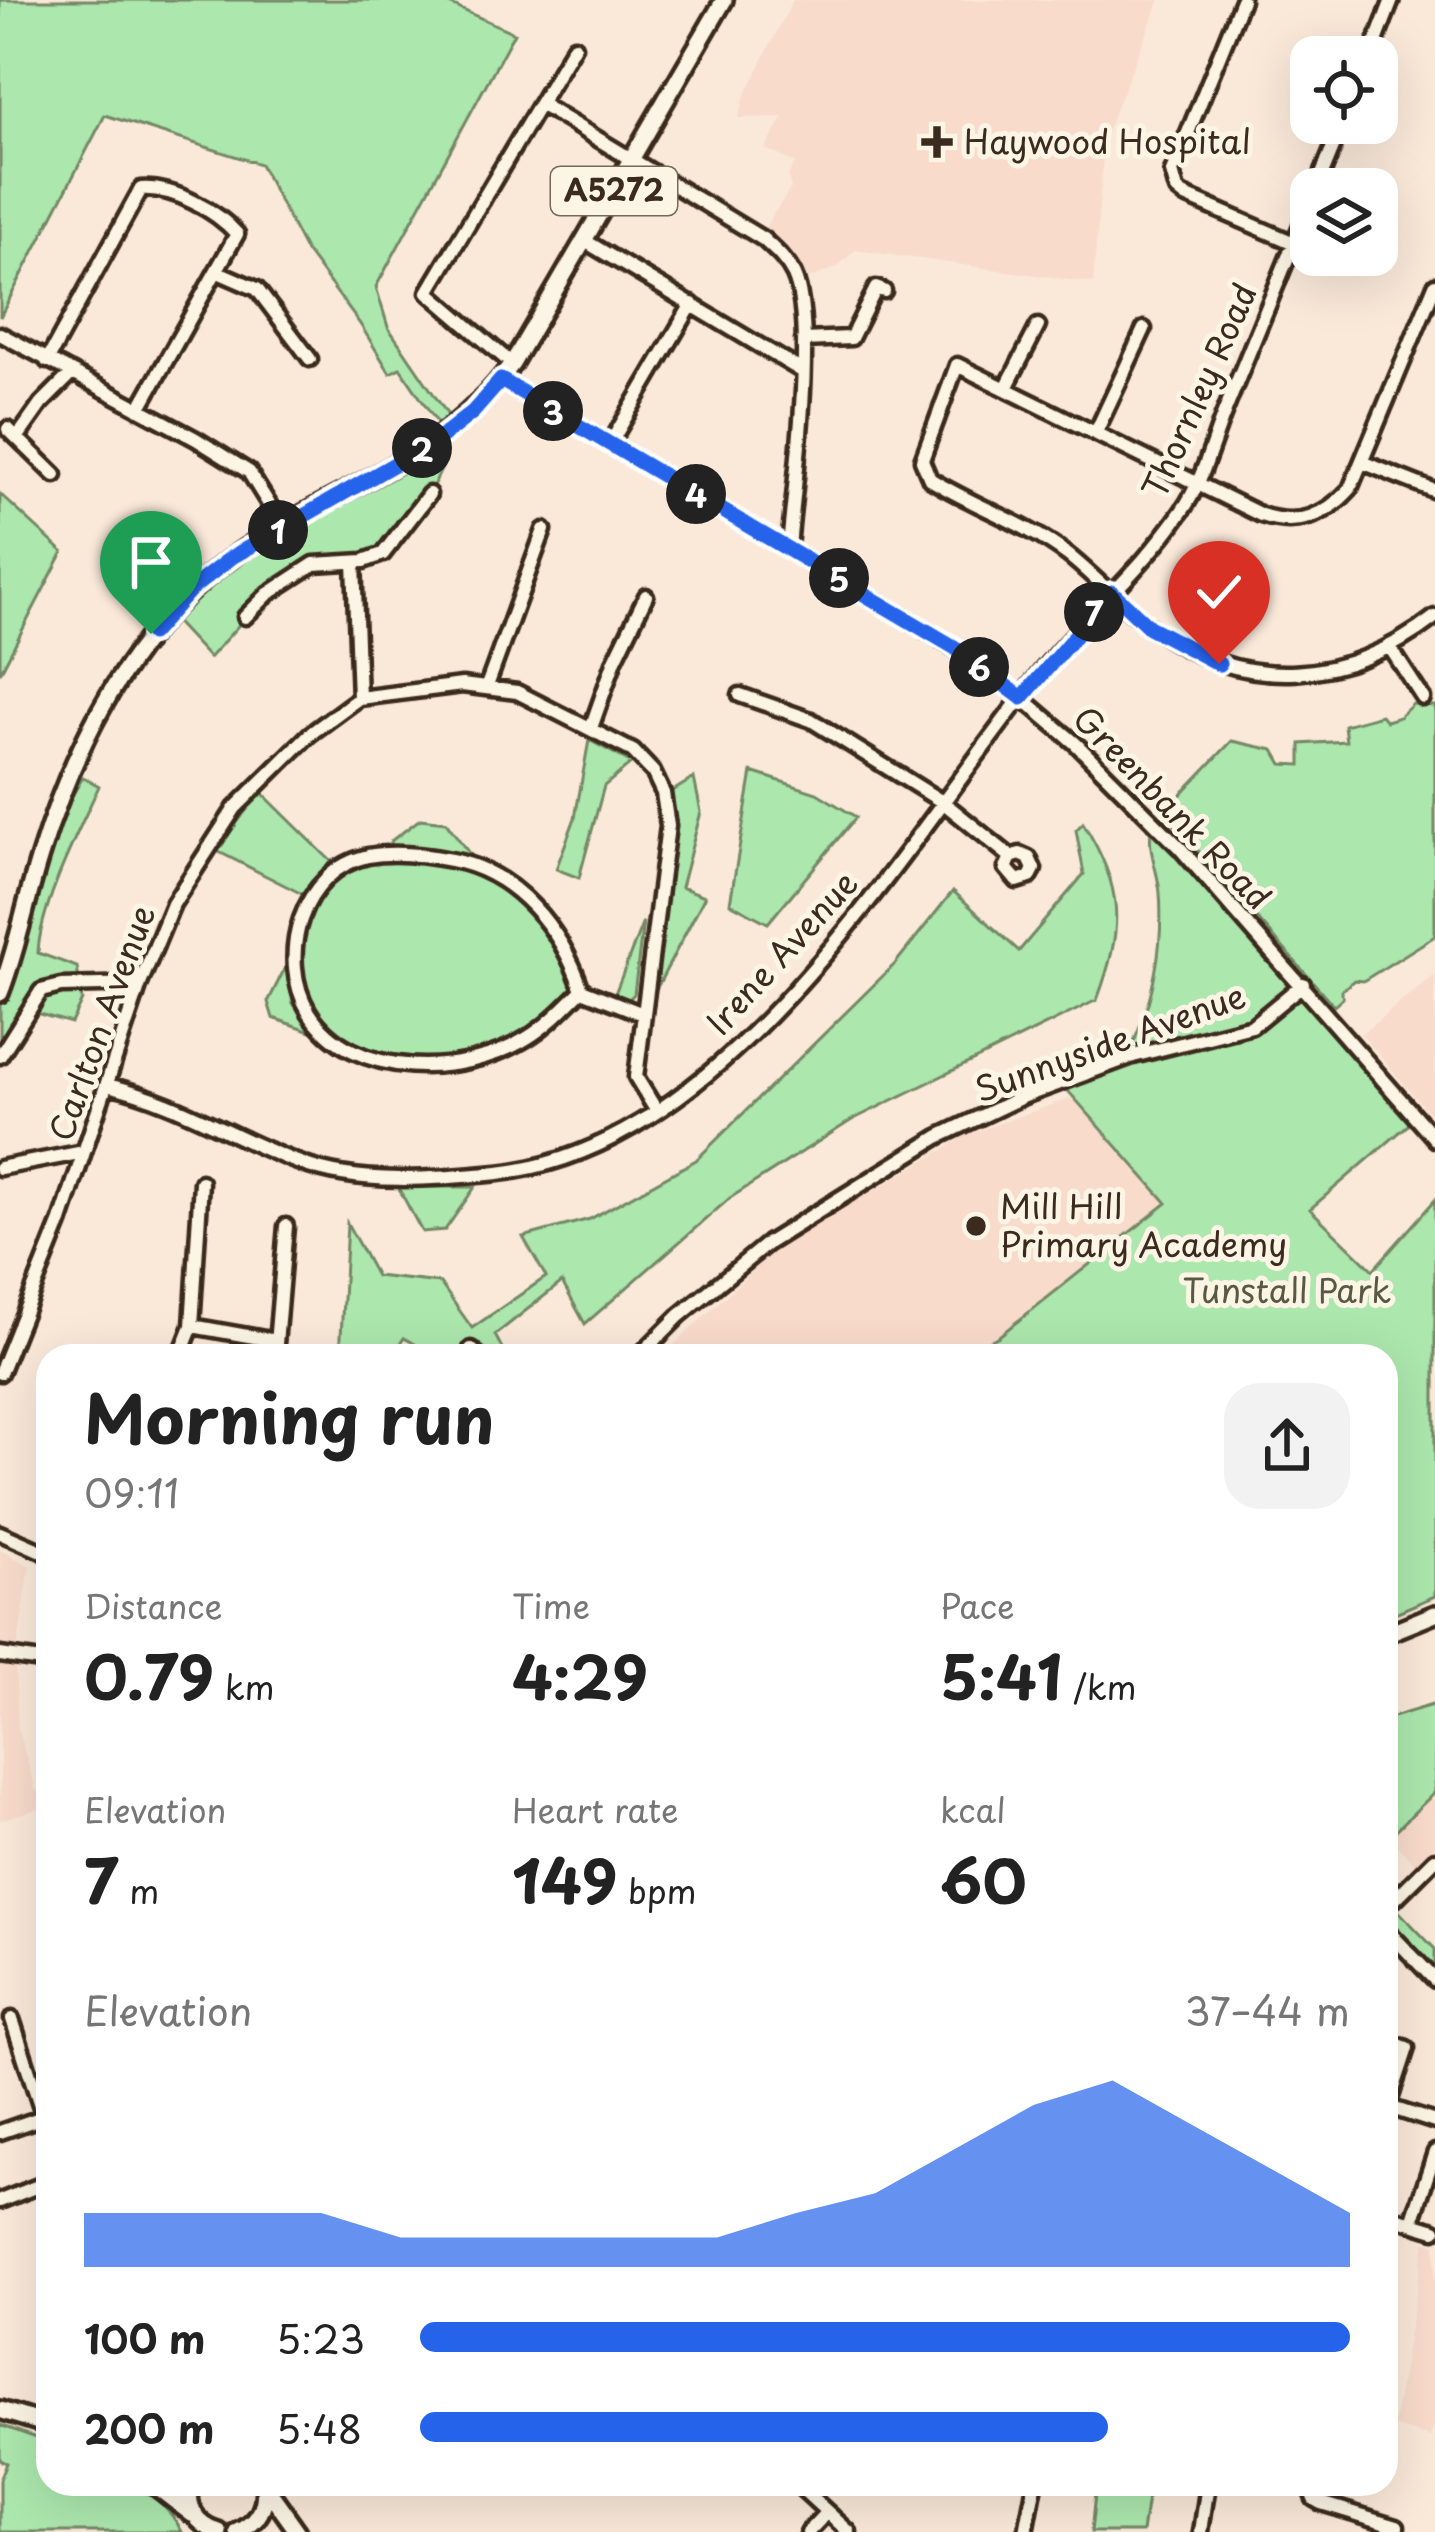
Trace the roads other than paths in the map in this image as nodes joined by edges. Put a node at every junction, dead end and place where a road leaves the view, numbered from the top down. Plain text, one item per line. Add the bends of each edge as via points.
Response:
1 (724, 0) edge
2 (1242, 0) edge
3 (1392, 0) edge
4 (1378, 36) edge
5 (574, 46) dead end
6 (540, 104) junction
7 (632, 160) junction
8 (585, 241) junction
9 (1290, 242) edge
10 (1290, 254) edge
11 (218, 272) junction
12 (1435, 284) edge
13 (884, 291) dead end
14 (692, 304) junction
15 (1038, 326) dead end
16 (1144, 329) dead end
17 (0, 334) edge
18 (803, 340) junction
19 (310, 359) dead end
20 (47, 362) junction
21 (512, 364) junction
22 (802, 371) junction
23 (71, 374) junction
24 (501, 380) junction
25 (1006, 388) junction
26 (139, 409) junction
27 (1096, 432) junction
28 (610, 444) junction
29 (1362, 462) junction
30 (55, 475) dead end
31 (1196, 482) junction
32 (1435, 491) edge
33 (429, 494) dead end
34 (283, 527) junction
35 (544, 530) dead end
36 (789, 548) junction
37 (354, 562) junction
38 (1112, 592) junction
39 (646, 596) dead end
40 (245, 617) dead end
41 (1435, 617) edge
42 (1391, 649) junction
43 (487, 686) junction
44 (740, 695) dead end
45 (359, 698) junction
46 (1022, 698) junction
47 (1423, 698) dead end
48 (591, 728) junction
49 (944, 803) junction
50 (1011, 857) dead end
51 (140, 984) junction
52 (1303, 984) junction
53 (582, 990) junction
54 (0, 993) edge
55 (643, 1014) junction
56 (0, 1056) edge
57 (107, 1085) junction
58 (656, 1110) junction
59 (1435, 1139) edge
60 (84, 1152) junction
61 (0, 1168) edge
62 (201, 1182) dead end
63 (286, 1226) dead end
64 (192, 1326) junction
65 (185, 1344) edge
66 (258, 1344) edge
67 (276, 1344) edge
68 (651, 1344) edge
69 (0, 1372) edge
70 (0, 1533) edge
71 (36, 1549) edge
72 (1435, 1614) edge
73 (1398, 1629) edge
74 (0, 1655) edge
75 (36, 1660) edge
76 (1435, 1858) edge
77 (1398, 1896) edge
78 (1398, 1941) edge
79 (1417, 1961) junction
80 (1403, 1974) dead end
81 (1433, 1986) edge
82 (12, 2019) dead end
83 (1398, 2045) edge
84 (1398, 2074) edge
85 (36, 2078) edge
86 (32, 2079) junction
87 (36, 2093) edge
88 (1398, 2110) edge
89 (1435, 2122) edge
90 (36, 2126) edge
91 (0, 2132) edge
92 (1435, 2152) edge
93 (36, 2187) edge
94 (0, 2201) edge
95 (1398, 2218) edge
96 (1412, 2222) junction
97 (1435, 2230) edge
98 (0, 2410) edge
99 (36, 2421) edge
100 (167, 2496) edge
101 (264, 2496) edge
102 (273, 2496) edge
103 (809, 2496) edge
104 (1033, 2496) edge
105 (1206, 2496) edge
106 (1313, 2496) edge
107 (826, 2513) junction
108 (197, 2523) edge
109 (1397, 2526) dead end
110 (240, 2531) edge
111 (219, 2532) edge
112 (265, 2532) edge
113 (298, 2532) edge
114 (808, 2532) edge
115 (849, 2532) edge
116 (1026, 2532) edge
117 (1201, 2532) edge

1 - 7 main road, A5272
2 - 9 street via 1173,182 1183,195
3 - 4 street
5 - 6 street
6 - 7 street
6 - 21 street via 428,292
7 - 8 main road, A5272
7 - 18 street via 783,256 795,276
8 - 14 street
8 - 21 main road, A5272
10 - 31 street, Thornley Road
11 - 19 street via 257,289
11 - 20 street via 237,234 227,222 171,193 141,189
11 - 26 street
12 - 29 street
13 - 18 street via 877,288 851,338
14 - 22 street
14 - 28 street
15 - 25 street
16 - 27 street
17 - 20 street
18 - 22 street
20 - 23 street
21 - 24 main road, A5272
22 - 36 street
23 - 26 street
23 - 30 street via 13,434
24 - 28 street, Greenbank Road
24 - 34 main road, A5272 via 440,438
25 - 27 street
25 - 38 street via 957,365 923,453 926,474 1043,538
26 - 34 street via 249,472
27 - 31 street
28 - 36 street, Greenbank Road
29 - 31 street via 1340,501 1311,519 1261,515
29 - 32 street
31 - 38 street, Thornley Road via 1183,510
33 - 37 street via 383,554
34 - 54 main road, A5272 via 190,590 124,667 66,782
35 - 43 street
36 - 46 street, Greenbank Road via 954,647
37 - 40 street via 314,564
37 - 45 street
38 - 42 street via 1149,627 1219,664 1292,673
38 - 46 street, Thornley Road
39 - 48 street
41 - 42 street
42 - 47 street
43 - 45 street, Carlton Avenue
43 - 48 street, Carlton Avenue
44 - 49 street via 812,720
45 - 51 street, Carlton Avenue via 235,808 173,904
46 - 49 street, Irene Avenue
46 - 52 street, Greenbank Road via 1134,800
48 - 55 street, Carlton Avenue via 653,772 667,808
49 - 50 street
49 - 58 street, Irene Avenue via 759,1028
51 - 56 street via 41,991
51 - 57 street, Carlton Avenue
52 - 59 street, Greenbank Road
52 - 68 street, Sunnyside Avenue via 1252,1026 1133,1057 938,1137 778,1236
53 - 53 street via 531,1036 484,1057 437,1065 388,1061 338,1043 311,1015 296,982 295,940 310,898 339,869 370,856 459,861 538,909
53 - 55 street
55 - 58 street, Carlton Avenue via 636,1077
57 - 58 street, Irene Avenue via 149,1094 304,1165 424,1178 503,1172 586,1150
57 - 60 street, Carlton Avenue
60 - 61 street
60 - 69 street, Carlton Avenue
62 - 64 street
63 - 67 street
64 - 65 street
64 - 66 street
70 - 71 street
72 - 73 main road
74 - 75 street
76 - 77 street
78 - 79 street
79 - 80 street
79 - 81 street
82 - 86 street
83 - 84 street via 1407,2048
85 - 86 street
86 - 87 street
88 - 89 street
90 - 91 street
92 - 96 street
93 - 94 street
95 - 96 street
96 - 97 street
98 - 99 main road
100 - 108 main road
101 - 110 main road via 262,2512
102 - 113 main road
103 - 107 street
104 - 116 street
105 - 117 street
106 - 109 street
107 - 114 street
107 - 115 street
108 - 111 main road
110 - 112 main road

